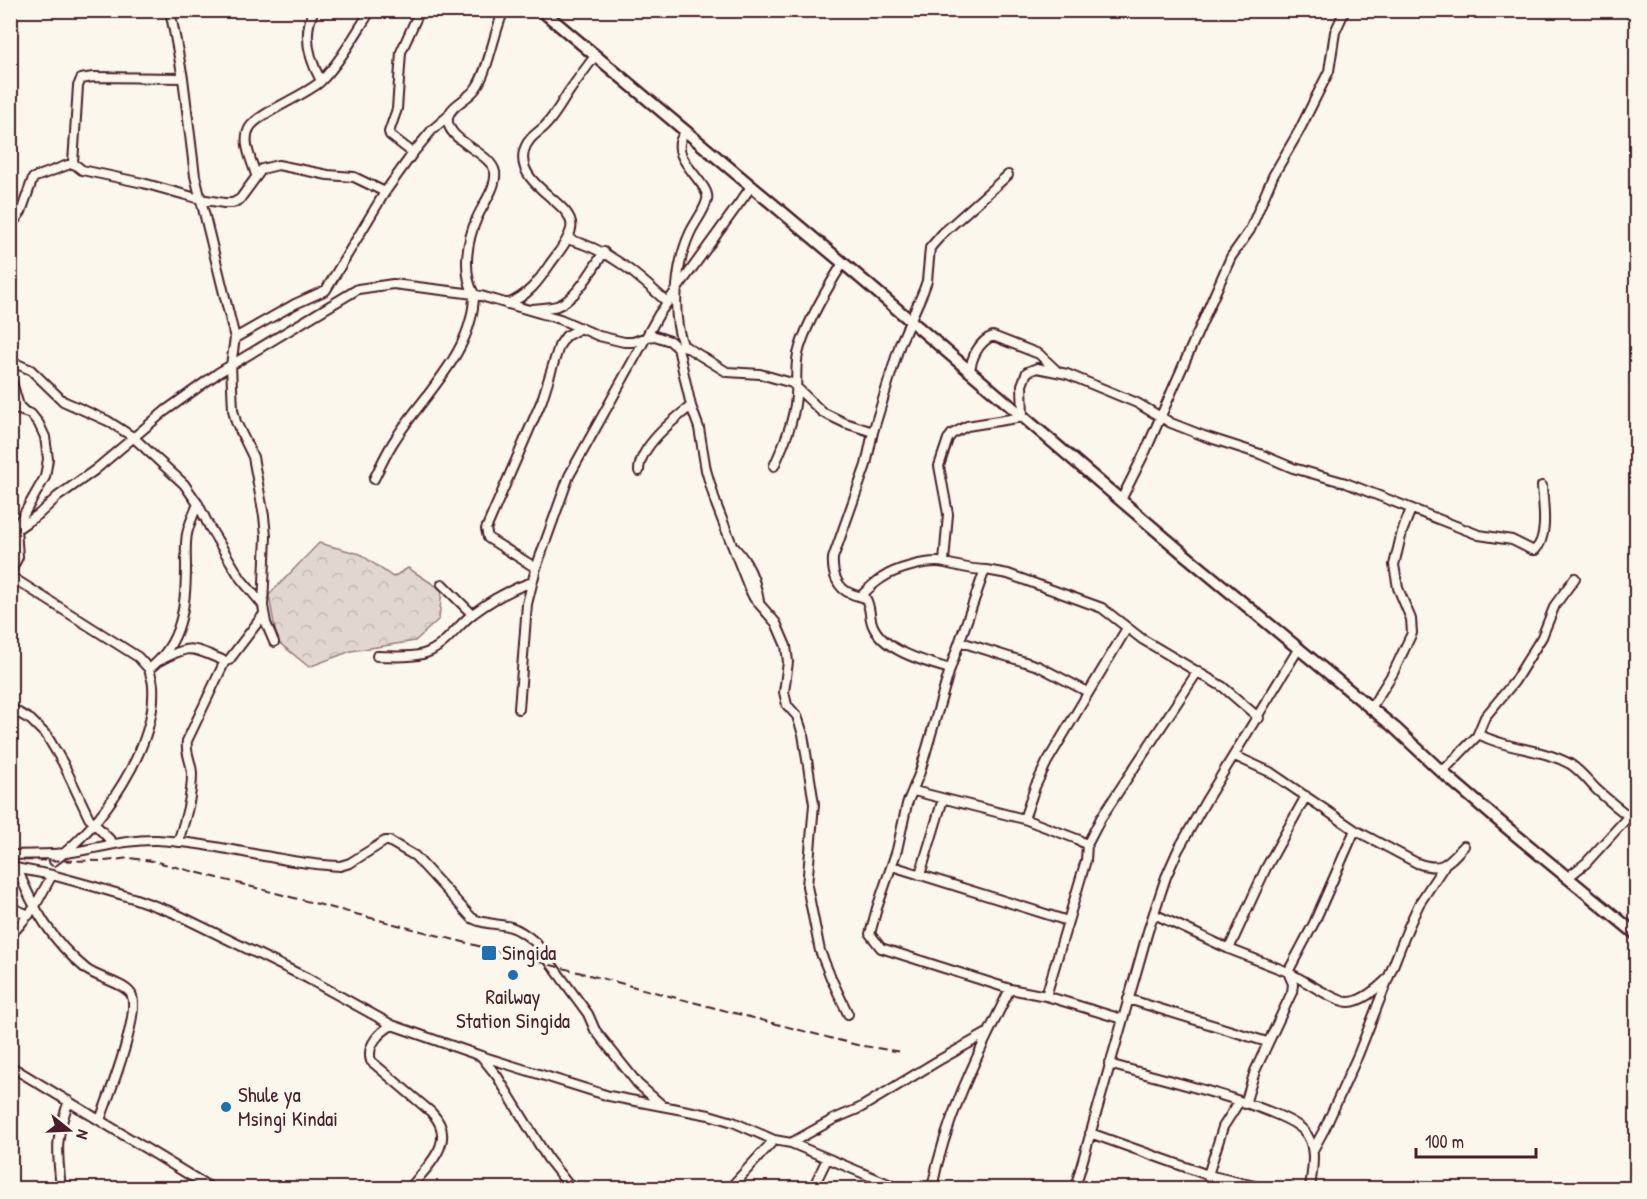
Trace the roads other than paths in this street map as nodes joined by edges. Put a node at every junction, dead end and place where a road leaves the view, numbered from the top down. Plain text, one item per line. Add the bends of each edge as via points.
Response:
1 (170, 10) edge
2 (315, 10) edge
3 (371, 10) edge
4 (420, 10) edge
5 (504, 10) edge
6 (541, 10) edge
7 (1345, 10) edge
8 (595, 56) junction
9 (183, 78) junction
10 (321, 81) junction
11 (448, 116) junction
12 (685, 132) junction
13 (413, 153) junction
14 (73, 163) junction
15 (256, 175) junction
16 (1008, 175) dead end
17 (751, 188) junction
18 (385, 192) junction
19 (200, 199) junction
20 (10, 227) edge
21 (567, 239) junction
22 (604, 252) junction
23 (843, 263) junction
24 (678, 287) junction
25 (474, 294) junction
26 (668, 302) junction
27 (507, 304) junction
28 (524, 309) junction
29 (910, 321) junction
30 (581, 328) junction
31 (647, 336) junction
32 (235, 338) junction
33 (10, 361) edge
34 (231, 365) junction
35 (1057, 371) junction
36 (970, 372) junction
37 (10, 375) edge
38 (796, 386) junction
39 (691, 406) junction
40 (10, 407) edge
41 (25, 412) junction
42 (1023, 417) junction
43 (1161, 417) junction
44 (873, 432) junction
45 (133, 437) junction
46 (774, 466) dead end
47 (639, 471) dead end
48 (374, 479) dead end
49 (1542, 486) dead end
50 (1121, 500) junction
51 (198, 504) junction
52 (1411, 508) junction
53 (13, 528) edge
54 (944, 562) junction
55 (536, 568) junction
56 (986, 570) junction
57 (10, 575) edge
58 (1575, 578) dead end
59 (532, 582) junction
60 (442, 584) dead end
61 (861, 596) junction
62 (263, 610) junction
63 (472, 614) junction
64 (1127, 628) junction
65 (274, 642) dead end
66 (961, 642) junction
67 (1299, 648) junction
68 (377, 656) dead end
69 (225, 661) junction
70 (158, 662) junction
71 (149, 669) junction
72 (950, 669) junction
73 (1198, 671) junction
74 (1088, 692) junction
75 (10, 708) edge
76 (1371, 708) junction
77 (519, 709) dead end
78 (1258, 718) junction
79 (1478, 734) junction
80 (1235, 756) junction
81 (1442, 772) junction
82 (914, 791) junction
83 (1306, 796) junction
84 (943, 799) junction
85 (1636, 808) edge
86 (1628, 816) junction
87 (1024, 819) junction
88 (1636, 822) edge
89 (93, 823) junction
90 (1355, 830) junction
91 (178, 842) junction
92 (114, 844) junction
93 (1087, 845) junction
94 (1464, 846) dead end
95 (64, 853) junction
96 (10, 855) edge
97 (54, 861) dead end
98 (892, 866) junction
99 (1444, 866) junction
100 (14, 867) edge
101 (52, 875) junction
102 (920, 875) junction
103 (1567, 878) junction
104 (10, 907) edge
105 (32, 911) junction
106 (1154, 914) junction
107 (1068, 921) junction
108 (10, 923) edge
109 (1636, 934) edge
110 (11, 937) edge
111 (1229, 949) junction
112 (1288, 972) junction
113 (1387, 980) junction
114 (1010, 989) junction
115 (1046, 996) junction
116 (1128, 999) junction
117 (848, 1014) dead end
118 (1122, 1019) junction
119 (392, 1025) junction
120 (989, 1032) junction
121 (1267, 1042) junction
122 (481, 1056) junction
123 (1109, 1065) junction
124 (10, 1066) edge
125 (69, 1101) junction
126 (1242, 1103) junction
127 (663, 1106) junction
128 (100, 1120) junction
129 (1090, 1132) junction
130 (774, 1140) junction
131 (791, 1143) junction
132 (1313, 1150) junction
133 (827, 1159) junction
134 (1208, 1175) junction
135 (1233, 1186) edge
136 (205, 1187) edge
137 (61, 1188) edge
138 (410, 1188) edge
139 (571, 1188) edge
140 (730, 1188) edge
141 (813, 1188) edge
142 (898, 1188) edge
143 (932, 1188) edge
144 (1075, 1188) edge
145 (1210, 1188) edge
146 (1263, 1188) edge
147 (1310, 1188) edge

1 - 9 street
2 - 10 street via 308,24 309,55
3 - 10 street
4 - 13 street via 400,52 396,116 389,132
5 - 11 street via 482,79 476,90
6 - 8 main road
7 - 43 street via 1335,32 1329,71 1273,176 1250,230 1231,257
8 - 12 main road
8 - 21 street via 554,115 531,137 523,153 524,163 538,188 570,217 572,226
9 - 14 street via 81,79
9 - 19 street
10 - 15 street via 250,126 246,139
11 - 13 street
11 - 25 street via 448,123 461,140 493,166 496,174 471,236 467,275
12 - 17 main road
12 - 24 street via 681,152 691,173 707,190 708,198 684,249
13 - 18 street
14 - 19 street via 82,170
14 - 20 street via 33,178 21,212
15 - 18 street via 278,165 354,177
15 - 19 street via 233,203
16 - 29 street via 930,248 927,281
17 - 23 main road
17 - 24 street
18 - 32 street via 326,290
19 - 32 street
21 - 22 street
21 - 27 street via 534,287
22 - 26 street
22 - 28 street via 567,300 557,306
23 - 29 main road
23 - 38 street via 802,340
24 - 26 street
24 - 38 street via 677,326 683,345 727,372 760,374
25 - 27 street
25 - 34 street via 393,284 358,289
25 - 48 street via 468,331 440,378 396,437
26 - 31 street
27 - 28 street
28 - 30 street
29 - 36 main road
29 - 44 street
30 - 31 street via 624,342
30 - 55 street via 566,336 559,346 542,400 486,529 495,544
31 - 39 street via 662,338 678,348
31 - 55 street via 570,476
32 - 34 street
33 - 45 street via 31,370 63,401
34 - 45 street
34 - 62 street via 233,410 253,458 264,516
35 - 36 street via 1039,354 993,336 976,351
35 - 42 street via 1037,368 1025,375
35 - 43 street via 1137,403
36 - 42 main road
37 - 41 street via 19,406
38 - 44 street via 822,412
38 - 46 street via 792,421
39 - 47 street via 644,453
39 - 117 street via 706,470 736,560 786,646 784,692 804,734 814,804 807,886 820,951
40 - 41 street
41 - 53 street via 34,417 42,430 48,459 45,477
42 - 50 main road
42 - 54 street via 967,426 948,439 939,466 948,514
43 - 50 street
43 - 52 street via 1204,436
44 - 61 street via 861,483 832,568 840,586
45 - 51 street via 184,484
45 - 53 street via 39,514
49 - 52 street via 1545,520 1535,550 1512,540 1479,535
50 - 67 main road
51 - 62 street
51 - 70 street via 186,536 182,619
52 - 76 street via 1394,566 1412,633
53 - 57 street via 18,557
54 - 56 street
54 - 61 street via 896,571
55 - 59 street
56 - 64 street via 1008,573 1102,608
56 - 66 street
57 - 71 street via 138,657
58 - 79 street via 1551,611 1534,652 1485,717
59 - 63 street
59 - 77 street
60 - 63 street
61 - 72 street via 869,604 873,626 884,641 925,662
62 - 65 street
62 - 69 street via 233,656
63 - 68 street via 450,637 425,653
64 - 73 street
64 - 74 street
66 - 72 street
66 - 74 street via 1038,666
67 - 76 main road
67 - 78 street
69 - 70 street via 190,648
69 - 91 street via 188,741 191,789
70 - 71 street
71 - 89 street via 152,706 143,744 115,797
72 - 82 street
73 - 78 street
73 - 93 street
74 - 87 street via 1041,774
75 - 89 street via 31,720 47,736
76 - 81 main road
78 - 80 street
79 - 81 street
79 - 86 street via 1568,763
80 - 83 street via 1270,772
80 - 106 street via 1178,850
81 - 103 main road
82 - 84 street
82 - 98 street via 904,814
83 - 90 street
83 - 111 street via 1266,867
84 - 87 street
84 - 102 street
85 - 86 street
86 - 88 street
86 - 103 street via 1586,863
87 - 93 street
89 - 92 street
89 - 95 street
90 - 99 street via 1417,863
90 - 112 street
91 - 92 street via 139,840
91 - 127 street via 340,866 385,841 397,845 415,856 472,918 511,927 536,943 595,1029 638,1084
92 - 95 street
93 - 107 street
94 - 99 street
95 - 96 street
95 - 97 street
98 - 102 street
98 - 114 street via 870,931 875,942 881,948
99 - 113 street via 1419,904
100 - 101 street
100 - 105 street
101 - 105 street
101 - 119 street via 172,912
102 - 107 street
103 - 109 main road
104 - 105 street
105 - 110 street
105 - 128 street via 69,955 92,973 126,988 131,995 128,1032
106 - 111 street
106 - 116 street
107 - 115 street
108 - 110 street
111 - 112 street
112 - 113 street via 1348,1002
112 - 121 street via 1292,992
113 - 132 street
114 - 115 street
114 - 120 street
115 - 118 street
116 - 118 street
116 - 121 street
118 - 123 street
119 - 122 street
119 - 138 street via 374,1040 371,1061 431,1112 443,1129 442,1145
120 - 131 street via 860,1108
120 - 143 street via 950,1124
121 - 126 street
122 - 127 street via 609,1096
122 - 139 street
123 - 126 street
123 - 129 street
124 - 125 street
125 - 128 street
125 - 137 street via 57,1140
126 - 132 street via 1289,1120 1309,1138
126 - 134 street via 1223,1127
127 - 130 street via 733,1122
128 - 136 street
129 - 134 street
129 - 144 street
130 - 131 street
130 - 140 street
131 - 133 street
132 - 147 street
133 - 141 street
133 - 142 street
134 - 135 street
134 - 145 street
135 - 146 street

